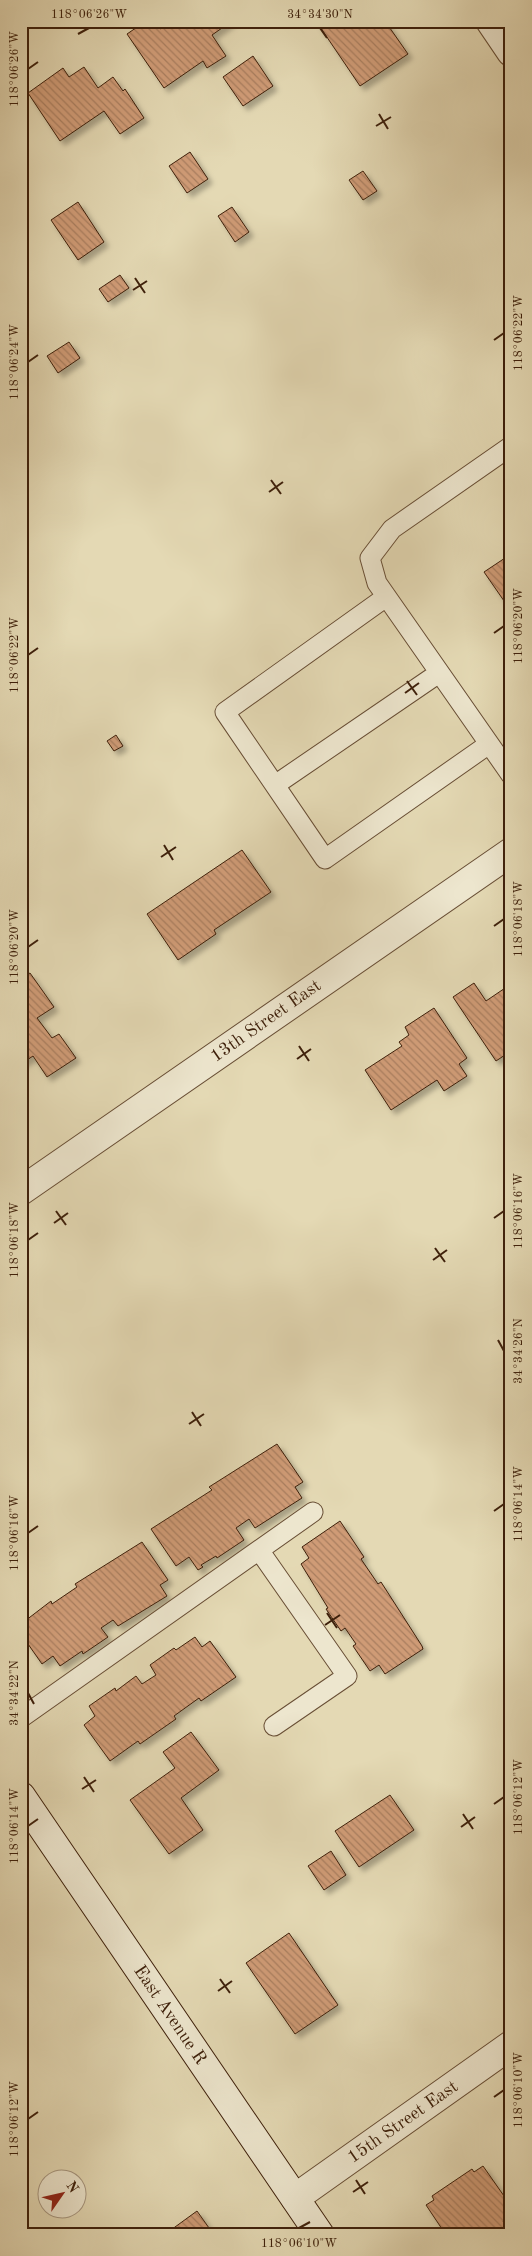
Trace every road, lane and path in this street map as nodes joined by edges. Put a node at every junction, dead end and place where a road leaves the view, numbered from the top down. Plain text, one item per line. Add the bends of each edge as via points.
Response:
1 (490, 21) edge
2 (511, 52) edge
3 (511, 446) edge
4 (386, 597) junction
5 (440, 673) junction
6 (489, 744) junction
7 (511, 775) edge
8 (274, 785) junction
9 (511, 852) edge
10 (21, 1191) edge
11 (313, 1512) dead end
12 (259, 1550) junction
13 (21, 1718) edge
14 (274, 1726) dead end
15 (21, 1796) edge
16 (511, 2045) edge
17 (295, 2198) junction
18 (320, 2235) edge

1 - 2 street
3 - 4 lane via 392,529 370,558 377,583
4 - 5 lane
4 - 8 lane via 225,712
5 - 6 lane
5 - 8 lane
6 - 7 lane
6 - 8 lane via 325,859
9 - 10 street, 13th Street East
11 - 12 lane
12 - 13 lane
12 - 14 lane via 347,1676
15 - 17 street, East Avenue R
16 - 17 street, 15th Street East
17 - 18 street, East Avenue R

